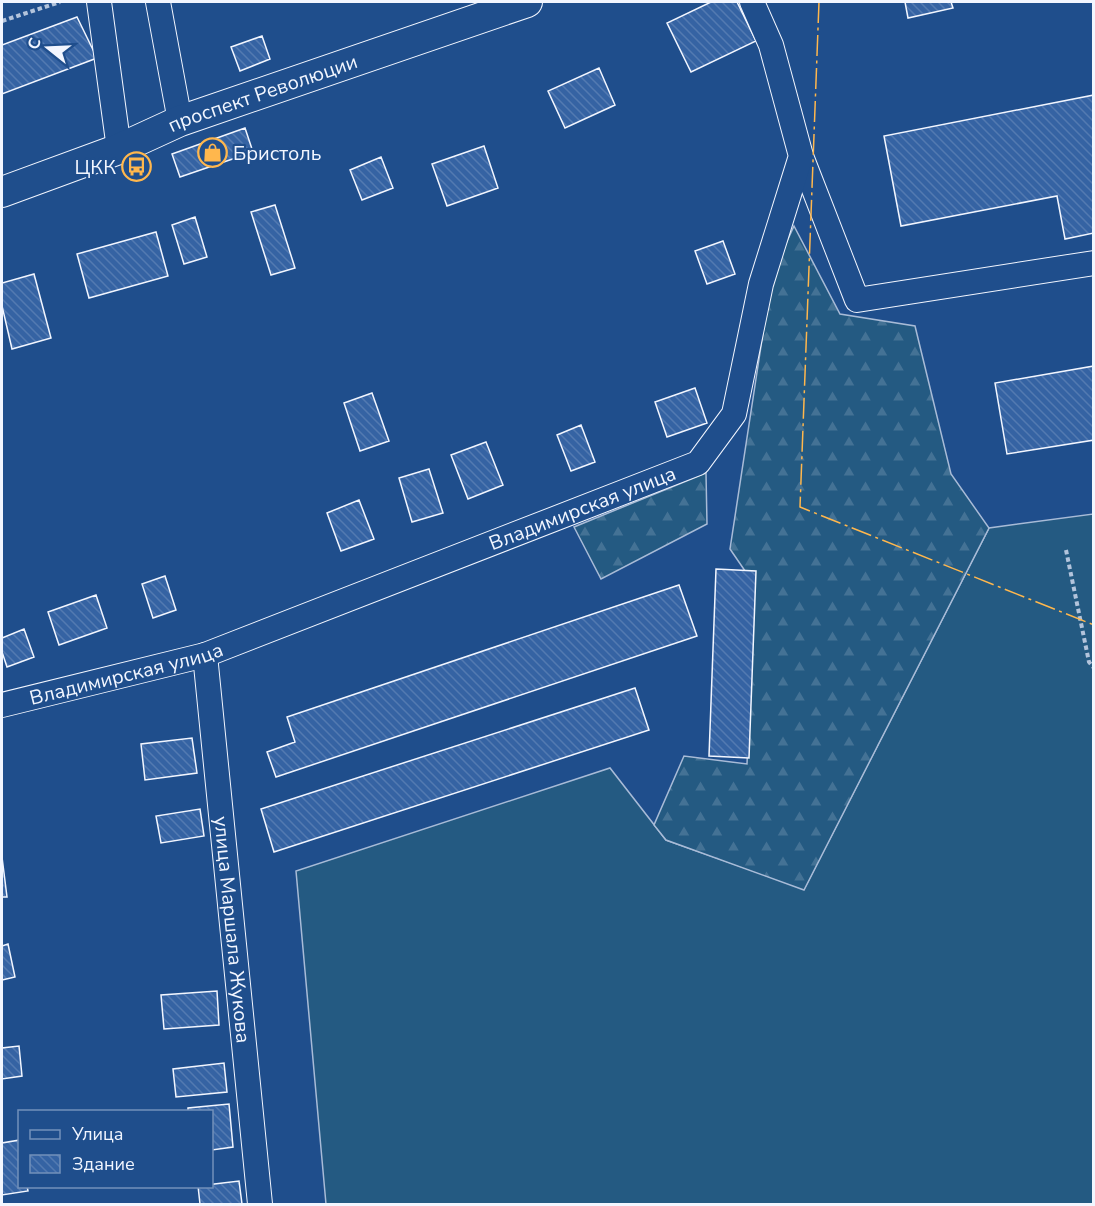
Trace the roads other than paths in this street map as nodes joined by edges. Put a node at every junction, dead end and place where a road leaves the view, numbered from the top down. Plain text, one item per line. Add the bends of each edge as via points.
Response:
1 (99, 2) edge
2 (158, 2) edge
3 (521, 2) edge
4 (752, 2) edge
5 (180, 121) junction
6 (119, 149) junction
7 (801, 156) junction
8 (2, 192) edge
9 (1094, 263) edge
10 (205, 655) junction
11 (2, 705) edge
12 (260, 1204) edge

1 - 6 street
2 - 5 street
3 - 5 street, проспект Революции
4 - 7 street via 771,45
5 - 6 street, проспект Революции
6 - 8 street, проспект Революции
7 - 9 street via 857,300
7 - 10 street, Владимирская улица via 761,284 734,414 698,463
10 - 11 street, Владимирская улица
10 - 12 street, улица Маршала Жукова

